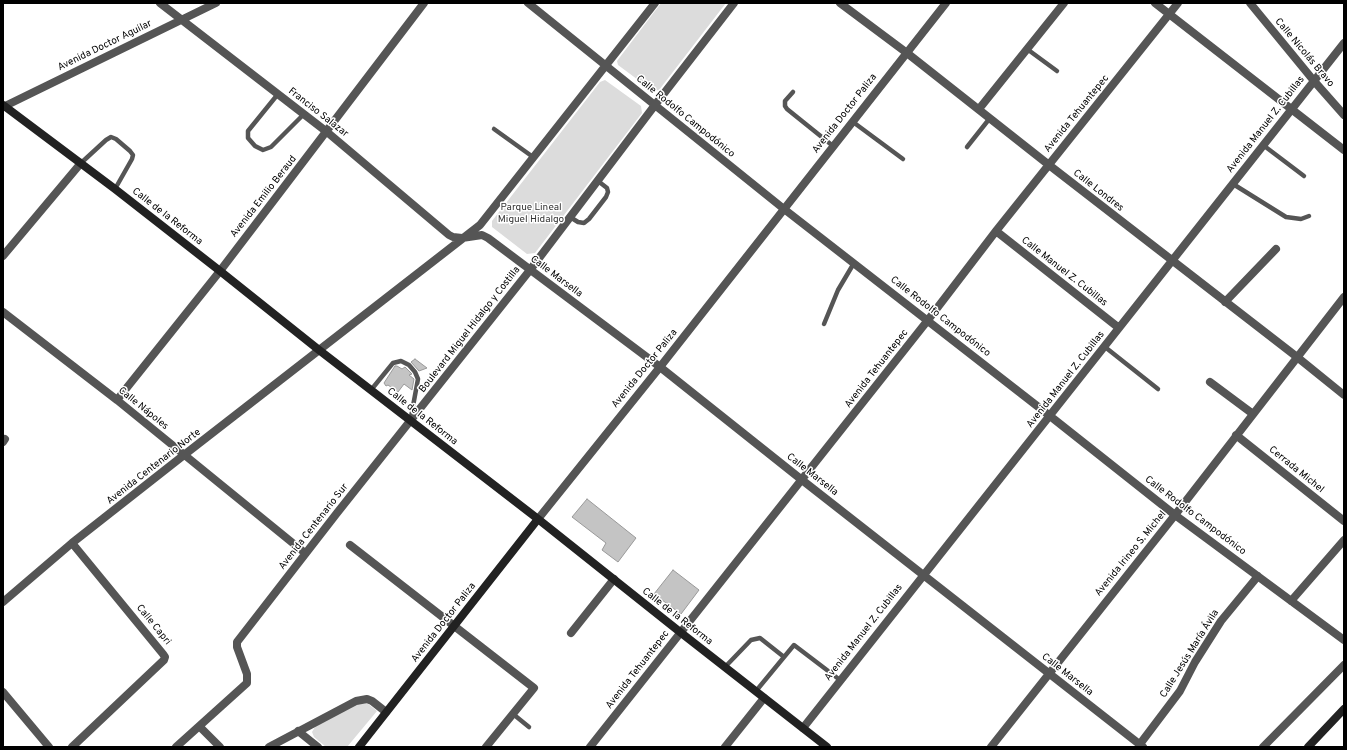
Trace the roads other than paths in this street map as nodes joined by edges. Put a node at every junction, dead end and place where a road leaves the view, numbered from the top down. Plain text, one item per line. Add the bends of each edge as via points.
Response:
1 (160, 3) edge
2 (216, 3) edge
3 (424, 3) edge
4 (528, 3) edge
5 (655, 3) edge
6 (734, 3) edge
7 (840, 3) edge
8 (946, 3) edge
9 (1064, 3) edge
10 (1155, 3) edge
11 (1178, 3) edge
12 (1250, 3) edge
13 (1169, 14) junction
14 (181, 20) junction
15 (1344, 43) edge
16 (1027, 49) junction
17 (907, 52) junction
18 (606, 65) junction
19 (1057, 71) dead end
20 (1314, 81) junction
21 (793, 92) dead end
22 (278, 94) junction
23 (655, 105) junction
24 (4, 106) edge
25 (1292, 108) junction
26 (979, 109) junction
27 (304, 114) junction
28 (1344, 115) edge
29 (990, 118) junction
30 (853, 122) junction
31 (494, 129) dead end
32 (327, 132) junction
33 (1263, 145) junction
34 (833, 146) junction
35 (966, 147) dead end
36 (1344, 150) edge
37 (532, 157) junction
38 (903, 159) dead end
39 (81, 163) junction
40 (1049, 165) junction
41 (1304, 176) dead end
42 (598, 181) junction
43 (1233, 184) junction
44 (115, 188) junction
45 (784, 209) junction
46 (1309, 216) dead end
47 (570, 217) junction
48 (996, 231) junction
49 (462, 238) junction
50 (1276, 249) dead end
51 (3, 256) edge
52 (1172, 261) junction
53 (854, 263) junction
54 (530, 270) junction
55 (220, 271) junction
56 (1344, 297) edge
57 (1225, 302) junction
58 (3, 312) edge
59 (928, 320) junction
60 (824, 324) dead end
61 (1119, 328) junction
62 (1105, 347) junction
63 (319, 350) junction
64 (1297, 357) junction
65 (660, 367) junction
66 (1210, 382) dead end
67 (1158, 389) dead end
68 (371, 390) junction
69 (1344, 395) edge
70 (117, 400) junction
71 (1253, 414) junction
72 (1050, 416) junction
73 (411, 421) junction
74 (1236, 435) junction
75 (184, 455) junction
76 (802, 480) junction
77 (1175, 515) junction
78 (538, 519) junction
79 (1344, 521) edge
80 (1344, 540) edge
81 (72, 543) junction
82 (350, 545) dead end
83 (306, 553) junction
84 (923, 575) junction
85 (1258, 576) junction
86 (614, 579) junction
87 (1291, 601) junction
88 (3, 602) edge
89 (453, 626) junction
90 (680, 632) junction
91 (571, 633) dead end
92 (1344, 640) edge
93 (784, 657) junction
94 (1344, 665) edge
95 (725, 667) junction
96 (1048, 673) junction
97 (840, 680) junction
98 (756, 691) junction
99 (3, 692) edge
100 (764, 698) junction
101 (1344, 709) edge
102 (386, 712) junction
103 (513, 714) junction
104 (200, 727) junction
105 (529, 727) dead end
106 (803, 728) junction
107 (298, 731) junction
108 (1141, 746) edge
109 (49, 747) edge
110 (72, 747) edge
111 (176, 747) edge
112 (220, 747) edge
113 (269, 747) edge
114 (318, 747) edge
115 (359, 747) edge
116 (486, 747) edge
117 (590, 747) edge
118 (725, 747) edge
119 (827, 747) edge
120 (991, 747) edge
121 (1263, 747) edge
122 (1308, 747) edge

1 - 14 street, Franciso Salazar
2 - 14 street, Avenida Doctor Aguilar
3 - 32 street, Avenida Emilio Beraud
4 - 18 street, Calle Rodolfo Campodónico
5 - 18 street
6 - 23 street, Boulevard Miguel Hidalgo y Costilla
7 - 17 street, Calle Londres
8 - 17 street, Avenida Doctor Paliza
9 - 16 street
10 - 13 street
11 - 13 street, Avenida Tehuantepec
12 - 20 street, Calle Nicolás Bravo
13 - 25 street
13 - 40 street, Avenida Tehuantepec
14 - 22 street, Franciso Salazar
14 - 24 street, Avenida Doctor Aguilar
15 - 20 street, Avenida Manuel Z. Cubillas
16 - 19 lane
16 - 26 street
17 - 26 street, Calle Londres
17 - 30 street, Avenida Doctor Paliza
18 - 23 street, Calle Rodolfo Campodónico
18 - 37 street
20 - 25 street, Avenida Manuel Z. Cubillas
20 - 28 street, Calle Nicolás Bravo
21 - 34 lane via 785,101 787,109
22 - 27 street, Franciso Salazar
22 - 27 lane via 248,131 248,138 255,146 263,150 271,147
23 - 42 street, Boulevard Miguel Hidalgo y Costilla
23 - 45 street, Calle Rodolfo Campodónico
24 - 39 main road, Calle de la Reforma
25 - 33 street, Avenida Manuel Z. Cubillas
25 - 36 street
26 - 29 street, Calle Londres
27 - 32 street, Franciso Salazar
29 - 35 lane
29 - 40 street, Calle Londres
30 - 34 street, Avenida Doctor Paliza
30 - 38 lane
31 - 37 lane
32 - 49 street, Franciso Salazar via 449,235
32 - 55 street, Avenida Emilio Beraud
33 - 41 lane
33 - 43 street, Avenida Manuel Z. Cubillas
34 - 45 street, Avenida Doctor Paliza
37 - 49 street via 480,225
39 - 44 main road, Calle de la Reforma
39 - 44 lane via 106,140 111,137 116,139 133,155
39 - 51 street
40 - 48 street, Avenida Tehuantepec
40 - 52 street, Calle Londres
42 - 47 street, Boulevard Miguel Hidalgo y Costilla
42 - 47 lane via 607,188 606,198 584,223
43 - 46 lane via 1286,217 1301,219
43 - 52 street, Avenida Manuel Z. Cubillas
44 - 55 main road, Calle de la Reforma
45 - 53 street, Calle Rodolfo Campodónico
45 - 65 street, Avenida Doctor Paliza
47 - 54 street, Boulevard Miguel Hidalgo y Costilla
48 - 59 street, Avenida Tehuantepec
48 - 61 street, Calle Manuel Z. Cubillas
49 - 54 street, Calle Marsella via 482,235
49 - 63 street
50 - 57 street
52 - 57 street, Calle Londres
52 - 61 street, Avenida Manuel Z. Cubillas
53 - 59 street, Calle Rodolfo Campodónico
53 - 60 lane via 838,290
54 - 65 street, Calle Marsella
54 - 73 street, Boulevard Miguel Hidalgo y Costilla
55 - 63 main road, Calle de la Reforma
55 - 70 street, Avenida Emilio Beraud
56 - 64 street, Avenida Irineo S. Michel
57 - 64 street, Calle Londres
58 - 70 street, Calle Nápoles
59 - 72 street, Calle Rodolfo Campodónico
59 - 76 street, Avenida Tehuantepec
61 - 62 street, Avenida Manuel Z. Cubillas
62 - 67 lane
62 - 72 street, Avenida Manuel Z. Cubillas
63 - 68 main road, Calle de la Reforma
63 - 75 street, Avenida Centenario Norte
64 - 69 street, Calle Londres
64 - 71 street, Avenida Irineo S. Michel
65 - 76 street, Calle Marsella
65 - 78 street, Avenida Doctor Paliza
66 - 71 street
68 - 73 main road, Calle de la Reforma
68 - 73 lane via 393,363 401,361 409,365 418,379
70 - 75 street, Calle Nápoles
71 - 74 street, Avenida Irineo S. Michel
72 - 77 street, Calle Rodolfo Campodónico
72 - 84 street, Avenida Manuel Z. Cubillas
73 - 78 main road, Calle de la Reforma
73 - 83 street, Avenida Centenario Sur
74 - 77 street, Avenida Irineo S. Michel
74 - 79 street, Cerrada Michel
75 - 81 street, Avenida Centenario Norte
75 - 83 street, Calle Nápoles
76 - 84 street, Calle Marsella
76 - 90 street, Avenida Tehuantepec
77 - 85 street, Calle Rodolfo Campodónico
77 - 96 street, Avenida Irineo S. Michel
78 - 86 main road, Calle de la Reforma
78 - 89 main road, Avenida Doctor Paliza
80 - 87 street
81 - 88 street, Avenida Centenario Norte
81 - 110 street, Calle Capri via 165,657
82 - 89 street
83 - 104 street, Avenida Centenario Sur via 237,642 247,674 246,683
84 - 96 street, Calle Marsella
84 - 97 street, Avenida Manuel Z. Cubillas
85 - 87 street, Calle Rodolfo Campodónico
85 - 108 street, Calle Jesús María Ávila via 1221,621 1180,691
86 - 90 main road, Calle de la Reforma
86 - 91 street
87 - 92 street, Calle Rodolfo Campodónico
89 - 102 main road, Avenida Doctor Paliza
89 - 103 street via 534,688
90 - 95 main road, Calle de la Reforma
90 - 117 street, Avenida Tehuantepec
93 - 95 lane via 760,638 750,640
93 - 97 lane via 794,644
93 - 98 lane
94 - 121 street
95 - 98 main road, Calle de la Reforma
96 - 108 street, Calle Marsella
96 - 120 street, Avenida Irineo S. Michel
97 - 106 street, Avenida Manuel Z. Cubillas
98 - 100 main road, Calle de la Reforma
99 - 109 street
100 - 106 main road, Calle de la Reforma
100 - 118 street
101 - 122 main road
102 - 107 street via 372,701 362,699
102 - 115 main road, Avenida Doctor Paliza
103 - 105 lane
103 - 116 street
104 - 111 street
104 - 112 street
106 - 119 main road, Calle de la Reforma
107 - 113 street
107 - 114 street

